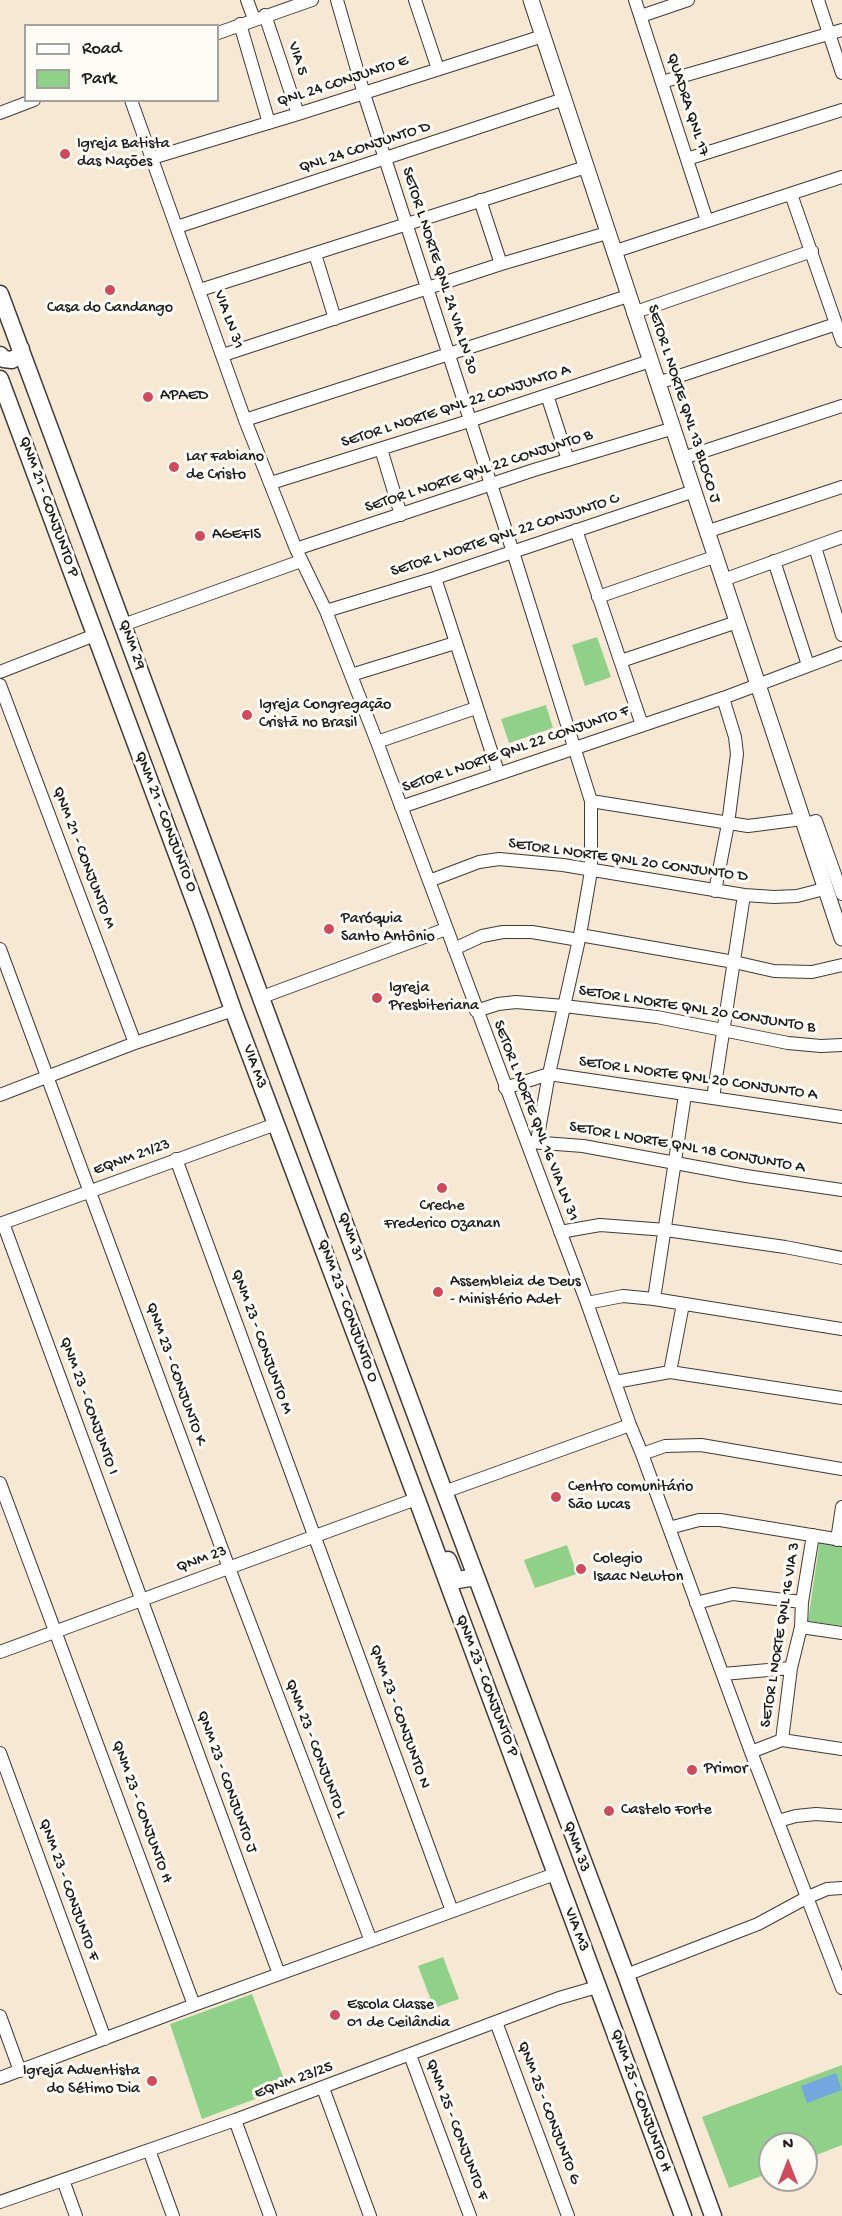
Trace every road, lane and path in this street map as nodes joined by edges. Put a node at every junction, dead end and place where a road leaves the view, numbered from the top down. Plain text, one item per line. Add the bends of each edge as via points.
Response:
1 (247, 0) edge
2 (312, 0) edge
3 (336, 0) edge
4 (415, 0) edge
5 (531, 0) edge
6 (635, 0) edge
7 (687, 0) edge
8 (818, 0) edge
9 (640, 16) junction
10 (260, 17) junction
11 (240, 24) junction
12 (842, 30) edge
13 (219, 33) edge
14 (829, 34) junction
15 (543, 36) junction
16 (438, 69) junction
17 (842, 73) edge
18 (662, 82) junction
19 (364, 94) junction
20 (564, 99) junction
21 (29, 102) edge
22 (132, 102) edge
23 (842, 110) edge
24 (0, 113) edge
25 (298, 114) junction
26 (269, 123) junction
27 (152, 158) junction
28 (386, 158) junction
29 (687, 159) junction
30 (586, 167) junction
31 (842, 177) edge
32 (791, 194) junction
33 (480, 200) junction
34 (707, 221) junction
35 (406, 223) junction
36 (177, 227) junction
37 (607, 233) junction
38 (812, 251) junction
39 (613, 252) junction
40 (315, 254) junction
41 (501, 264) junction
42 (427, 289) junction
43 (200, 290) junction
44 (0, 294) edge
45 (628, 296) junction
46 (633, 313) junction
47 (335, 319) junction
48 (836, 324) junction
49 (842, 341) edge
50 (21, 349) junction
51 (0, 355) edge
52 (223, 355) junction
53 (448, 355) junction
54 (650, 361) junction
55 (0, 379) edge
56 (658, 383) junction
57 (547, 395) junction
58 (842, 406) edge
59 (245, 420) junction
60 (469, 421) junction
61 (674, 428) junction
62 (381, 449) junction
63 (683, 458) junction
64 (568, 460) junction
65 (271, 483) junction
66 (491, 486) junction
67 (842, 487) edge
68 (694, 491) junction
69 (401, 515) junction
70 (576, 530) junction
71 (706, 532) junction
72 (842, 537) edge
73 (815, 547) junction
74 (296, 549) junction
75 (64, 550) junction
76 (513, 552) junction
77 (714, 557) junction
78 (301, 561) junction
79 (774, 561) junction
80 (435, 578) junction
81 (723, 580) junction
82 (598, 597) junction
83 (116, 606) junction
84 (326, 611) junction
85 (737, 622) junction
86 (123, 624) junction
87 (842, 635) edge
88 (96, 638) junction
89 (455, 643) junction
90 (842, 653) edge
91 (621, 661) junction
92 (808, 665) junction
93 (0, 672) edge
94 (351, 675) junction
95 (0, 685) edge
96 (757, 685) junction
97 (723, 698) junction
98 (476, 708) junction
99 (160, 725) junction
100 (642, 725) junction
101 (377, 742) junction
102 (575, 748) junction
103 (498, 772) junction
104 (591, 801) junction
105 (401, 807) junction
106 (803, 822) junction
107 (729, 824) junction
108 (591, 872) junction
109 (429, 881) junction
110 (824, 889) junction
111 (715, 891) junction
112 (842, 894) edge
113 (744, 895) junction
114 (201, 919) junction
115 (839, 920) edge
116 (446, 929) junction
117 (579, 938) junction
118 (842, 938) edge
119 (0, 949) edge
120 (454, 949) junction
121 (734, 962) junction
122 (842, 965) edge
123 (256, 980) junction
124 (262, 997) junction
125 (564, 1006) junction
126 (232, 1010) junction
127 (476, 1011) junction
128 (723, 1031) junction
129 (135, 1043) junction
130 (842, 1045) edge
131 (549, 1074) junction
132 (47, 1077) junction
133 (505, 1088) junction
134 (0, 1095) edge
135 (685, 1095) junction
136 (713, 1098) junction
137 (842, 1117) edge
138 (276, 1124) junction
139 (532, 1142) junction
140 (176, 1159) junction
141 (674, 1162) junction
142 (90, 1190) junction
143 (333, 1190) junction
144 (842, 1190) edge
145 (1, 1224) edge
146 (666, 1230) junction
147 (560, 1232) junction
148 (842, 1258) edge
149 (654, 1299) junction
150 (587, 1303) junction
151 (683, 1304) junction
152 (842, 1329) edge
153 (670, 1372) junction
154 (615, 1382) junction
155 (374, 1384) junction
156 (842, 1398) edge
157 (630, 1425) junction
158 (427, 1445) junction
159 (642, 1454) junction
160 (842, 1469) edge
161 (0, 1483) edge
162 (442, 1485) junction
163 (416, 1499) junction
164 (842, 1507) edge
165 (669, 1528) junction
166 (428, 1530) junction
167 (316, 1535) junction
168 (813, 1535) junction
169 (840, 1540) edge
170 (229, 1568) junction
171 (474, 1571) junction
172 (143, 1600) junction
173 (802, 1602) junction
174 (696, 1603) junction
175 (801, 1627) junction
176 (56, 1631) junction
177 (842, 1633) edge
178 (0, 1652) edge
179 (790, 1668) junction
180 (723, 1674) junction
181 (782, 1740) junction
182 (842, 1749) edge
183 (751, 1752) junction
184 (0, 1753) edge
185 (518, 1772) junction
186 (842, 1816) edge
187 (778, 1821) junction
188 (572, 1835) junction
189 (555, 1874) junction
190 (842, 1888) edge
191 (806, 1898) junction
192 (452, 1911) junction
193 (370, 1941) junction
194 (839, 1971) edge
195 (279, 1974) junction
196 (626, 1976) junction
197 (597, 1987) junction
198 (842, 1988) edge
199 (194, 2005) junction
200 (604, 2005) junction
201 (0, 2016) edge
202 (496, 2022) junction
203 (105, 2039) junction
204 (410, 2055) junction
205 (659, 2068) junction
206 (20, 2071) junction
207 (0, 2078) edge
208 (323, 2088) junction
209 (642, 2105) junction
210 (235, 2120) junction
211 (149, 2150) junction
212 (695, 2166) junction
213 (63, 2180) junction
214 (0, 2202) edge
215 (76, 2216) edge
216 (173, 2216) edge
217 (270, 2216) edge
218 (370, 2216) edge
219 (470, 2216) edge
220 (568, 2216) edge
221 (683, 2216) edge
222 (713, 2216) edge

1 - 10 street
2 - 10 street
3 - 19 street, SETOR L NORTE QNL 24 VIA LN 30
4 - 16 street
5 - 15 street, SETOR L NORTE QNL 13 BLOCO J
6 - 9 street, QUADRA QNL 17
7 - 9 street
8 - 14 street
9 - 18 street, QUADRA QNL 17
10 - 11 street
10 - 25 street, VIA 5
11 - 13 street
11 - 26 street
12 - 14 street
14 - 17 street
14 - 18 street
15 - 16 street, QNL 24 CONJUNTO E
15 - 20 street, SETOR L NORTE QNL 13 BLOCO J
16 - 19 street, QNL 24 CONJUNTO E
18 - 29 street, QUADRA QNL 17
19 - 25 street, QNL 24 CONJUNTO E
19 - 28 street, SETOR L NORTE QNL 24 VIA LN 30
20 - 28 street, QNL 24 CONJUNTO D
20 - 30 street, SETOR L NORTE QNL 13 BLOCO J
21 - 24 street
22 - 27 street, VIA LN 31
23 - 29 street
25 - 26 street, QNL 24 CONJUNTO E
26 - 27 street, QNL 24 CONJUNTO E
27 - 36 street, VIA LN 31
28 - 35 street, SETOR L NORTE QNL 24 VIA LN 30
28 - 36 street, QNL 24 CONJUNTO D
29 - 34 street, QUADRA QNL 17
30 - 33 street
30 - 37 street, SETOR L NORTE QNL 13 BLOCO J
31 - 32 street
32 - 34 street
32 - 38 street
33 - 35 street
33 - 41 street
34 - 39 street
35 - 40 street
35 - 42 street, SETOR L NORTE QNL 24 VIA LN 30
36 - 43 street, VIA LN 31
37 - 39 street, SETOR L NORTE QNL 13 BLOCO J
37 - 41 street
38 - 46 street
38 - 48 street
39 - 45 street, SETOR L NORTE QNL 13 BLOCO J
40 - 43 street
40 - 47 street
41 - 42 street
42 - 47 street
42 - 53 street, SETOR L NORTE QNL 24 VIA LN 30
43 - 52 street, VIA LN 31
44 - 50 main road, QNM 29
45 - 46 street, SETOR L NORTE QNL 13 BLOCO J
45 - 53 street
46 - 54 street, SETOR L NORTE QNL 13 BLOCO J
47 - 52 street
48 - 49 street
48 - 56 street
50 - 51 main road via 20,355 12,360
50 - 83 main road, QNM 29
52 - 59 street, VIA LN 31
53 - 59 street
53 - 60 street, SETOR L NORTE QNL 24 VIA LN 30
54 - 56 street, SETOR L NORTE QNL 13 BLOCO J
54 - 57 street, SETOR L NORTE QNL 22 CONJUNTO A
55 - 75 main road, QNM 21 - CONJUNTO P
56 - 61 street, SETOR L NORTE QNL 13 BLOCO J
57 - 60 street, SETOR L NORTE QNL 22 CONJUNTO A
57 - 64 street
58 - 63 street
59 - 65 street, VIA LN 31
60 - 62 street, SETOR L NORTE QNL 22 CONJUNTO A
60 - 66 street, SETOR L NORTE QNL 24 VIA LN 30
61 - 63 street, SETOR L NORTE QNL 13 BLOCO J
61 - 64 street, SETOR L NORTE QNL 22 CONJUNTO B
62 - 65 street, SETOR L NORTE QNL 22 CONJUNTO A
62 - 69 street
63 - 68 street, SETOR L NORTE QNL 13 BLOCO J
64 - 66 street, SETOR L NORTE QNL 22 CONJUNTO B
65 - 74 street, VIA LN 31
66 - 69 street, SETOR L NORTE QNL 22 CONJUNTO B
66 - 76 street, SETOR L NORTE QNL 24 VIA LN 30
67 - 71 street
68 - 70 street, SETOR L NORTE QNL 22 CONJUNTO C
68 - 71 street, SETOR L NORTE QNL 13 BLOCO J
69 - 74 street, SETOR L NORTE QNL 22 CONJUNTO B
70 - 76 street, SETOR L NORTE QNL 22 CONJUNTO C
70 - 82 street
71 - 77 street, SETOR L NORTE QNL 13 BLOCO J
72 - 73 street
73 - 79 street
73 - 87 street
74 - 78 street, SETOR L NORTE QNL 16 VIA LN 31
75 - 83 main road via 71,538 83,540 101,584
75 - 88 main road, QNM 21 - CONJUNTO P
76 - 80 street, SETOR L NORTE QNL 22 CONJUNTO C
76 - 102 street, SETOR L NORTE QNL 24 VIA LN 30
77 - 81 street, SETOR L NORTE QNL 13 BLOCO J
77 - 82 street
78 - 84 street, SETOR L NORTE QNL 16 VIA LN 31
78 - 86 street
79 - 81 street
79 - 92 street
80 - 84 street, SETOR L NORTE QNL 22 CONJUNTO C
80 - 89 street
81 - 85 street, SETOR L NORTE QNL 13 BLOCO J
82 - 91 street
83 - 86 main road, QNM 29
84 - 94 street, SETOR L NORTE QNL 16 VIA LN 31
85 - 91 street
85 - 96 street, SETOR L NORTE QNL 13 BLOCO J
86 - 99 main road, QNM 29
88 - 93 street
88 - 99 main road via 119,676 139,732 152,736 158,733
88 - 114 main road, QNM 21 - CONJUNTO O
89 - 94 street
89 - 98 street
90 - 92 street, SETOR L NORTE QNL 22 CONJUNTO F
91 - 100 street
92 - 96 street, SETOR L NORTE QNL 22 CONJUNTO F
94 - 101 street, SETOR L NORTE QNL 16 VIA LN 31
95 - 129 street, QNM 21 - CONJUNTO M
96 - 97 street, SETOR L NORTE QNL 22 CONJUNTO F
96 - 106 street, SETOR L NORTE QNL 13 BLOCO J
97 - 100 street, SETOR L NORTE QNL 22 CONJUNTO F
97 - 107 street via 737,754
98 - 101 street
98 - 103 street
99 - 123 main road, QNM 29
100 - 102 street, SETOR L NORTE QNL 22 CONJUNTO F
101 - 105 street, SETOR L NORTE QNL 16 VIA LN 31
102 - 103 street, SETOR L NORTE QNL 22 CONJUNTO F
102 - 104 street, SETOR L NORTE QNL 24 VIA LN 30
103 - 105 street, SETOR L NORTE QNL 22 CONJUNTO F
104 - 107 street
104 - 108 street, SETOR L NORTE QNL 24 VIA LN 30
105 - 109 street, SETOR L NORTE QNL 16 VIA LN 31
106 - 107 street
106 - 110 street, SETOR L NORTE QNL 13 BLOCO J
106 - 112 street via 816,821
107 - 111 street
108 - 109 street, SETOR L NORTE QNL 20 CONJUNTO D via 499,859 479,862
108 - 111 street, SETOR L NORTE QNL 20 CONJUNTO D
108 - 117 street, SETOR L NORTE QNL 24 VIA LN 30
109 - 116 street, SETOR L NORTE QNL 16 VIA LN 31
110 - 113 street, SETOR L NORTE QNL 20 CONJUNTO D via 797,896
110 - 115 street, SETOR L NORTE QNL 13 BLOCO J
111 - 113 street, SETOR L NORTE QNL 20 CONJUNTO D
113 - 121 street
114 - 123 main road via 215,908 222,913 238,957
114 - 126 main road, QNM 21 - CONJUNTO O
115 - 118 street, SETOR L NORTE QNL 13 BLOCO J
116 - 120 street, SETOR L NORTE QNL 16 VIA LN 31
116 - 124 street
117 - 120 street via 503,932 482,936
117 - 121 street
117 - 125 street, SETOR L NORTE QNL 24 VIA LN 30
119 - 132 street, QNM 23 - CONJUNTO K
120 - 127 street, SETOR L NORTE QNL 16 VIA LN 31
121 - 122 street via 792,973
121 - 128 street
123 - 124 main road, QNM 29
124 - 143 main road, QNM 31
125 - 127 street, SETOR L NORTE QNL 20 CONJUNTO B via 516,1002
125 - 128 street, SETOR L NORTE QNL 20 CONJUNTO B via 657,1017
125 - 131 street, SETOR L NORTE QNL 24 VIA LN 30
126 - 129 street
126 - 138 main road, VIA M3
127 - 133 street, SETOR L NORTE QNL 16 VIA LN 31
128 - 130 street, SETOR L NORTE QNL 20 CONJUNTO B via 788,1043
128 - 136 street
129 - 132 street
131 - 133 street
131 - 135 street, SETOR L NORTE QNL 20 CONJUNTO A
131 - 139 street, SETOR L NORTE QNL 24 VIA LN 30
132 - 134 street
132 - 142 street, QNM 23 - CONJUNTO K
133 - 139 street, SETOR L NORTE QNL 16 VIA LN 31
135 - 136 street, SETOR L NORTE QNL 20 CONJUNTO A
135 - 141 street
136 - 137 street, SETOR L NORTE QNL 20 CONJUNTO A
138 - 140 street, EQNM 21/23
138 - 143 main road via 290,1143 313,1198 326,1200
138 - 155 main road, QNM 23 - CONJUNTO O
139 - 141 street, SETOR L NORTE QNL 18 CONJUNTO A via 583,1146
139 - 147 street, SETOR L NORTE QNL 16 VIA LN 31
140 - 142 street, EQNM 21/23
140 - 167 street, QNM 23 - CONJUNTO M
141 - 144 street, SETOR L NORTE QNL 18 CONJUNTO A
141 - 146 street
142 - 145 street, EQNM 21/23
142 - 170 street, QNM 23 - CONJUNTO K
143 - 158 main road, QNM 31
145 - 172 street, QNM 23 - CONJUNTO I
146 - 147 street via 600,1225
146 - 148 street
146 - 149 street
147 - 150 street, SETOR L NORTE QNL 16 VIA LN 31
149 - 150 street via 623,1296
149 - 151 street
150 - 154 street, SETOR L NORTE QNL 16 VIA LN 31
151 - 152 street
151 - 153 street
153 - 154 street
153 - 156 street
154 - 157 street, SETOR L NORTE QNL 16 VIA LN 31
155 - 158 main road via 381,1372 394,1373 411,1421
155 - 163 main road, QNM 23 - CONJUNTO O
157 - 159 street, SETOR L NORTE QNL 16 VIA LN 31
157 - 162 street
158 - 162 main road, QNM 31
159 - 160 street via 665,1446 701,1446
159 - 165 street, SETOR L NORTE QNL 16 VIA LN 31
161 - 176 street, QNM 23 - CONJUNTO H
162 - 171 main road, QNM 33
163 - 166 main road, QNM 23 - CONJUNTO P
163 - 167 street, QNM 23
164 - 169 street
165 - 168 street via 699,1520 720,1520
165 - 174 street, SETOR L NORTE QNL 16 VIA LN 31
166 - 171 main road via 441,1544 455,1578 467,1580
166 - 185 main road, QNM 23 - CONJUNTO P
167 - 170 street, QNM 23
167 - 192 street, QNM 23 - CONJUNTO N
168 - 169 street
168 - 173 street, SETOR L NORTE QNL 16 VIA 3
170 - 172 street, QNM 23
170 - 193 street, QNM 23 - CONJUNTO L
171 - 188 main road, QNM 33
172 - 176 street, QNM 23
172 - 195 street, QNM 23 - CONJUNTO J
173 - 174 street via 733,1594
173 - 175 street, SETOR L NORTE QNL 16 VIA 3
174 - 180 street, SETOR L NORTE QNL 16 VIA LN 31
175 - 177 street
175 - 179 street, SETOR L NORTE QNL 16 VIA 3
176 - 178 street, QNM 23
176 - 199 street, QNM 23 - CONJUNTO H
179 - 180 street
179 - 181 street, SETOR L NORTE QNL 16 VIA 3
180 - 183 street, SETOR L NORTE QNL 16 VIA LN 31
181 - 182 street
181 - 183 street
183 - 187 street, SETOR L NORTE QNL 16 VIA LN 31
184 - 203 street, QNM 23 - CONJUNTO F
185 - 188 main road via 525,1761 535,1760 553,1806
185 - 189 main road, QNM 23 - CONJUNTO P
186 - 187 street via 806,1815
187 - 191 street, SETOR L NORTE QNL 16 VIA LN 31
188 - 196 main road, QNM 33
189 - 192 street
189 - 197 main road, VIA M3
190 - 191 street via 827,1889
191 - 194 street, SETOR L NORTE QNL 16 VIA LN 31
191 - 196 street via 758,1924
192 - 193 street
193 - 195 street
194 - 198 street, SETOR L NORTE QNL 16 VIA LN 31
195 - 199 street
196 - 205 main road, QNM 33
197 - 200 main road, QNM 25 - CONJUNTO H
197 - 202 street, EQNM 23/25
199 - 203 street
200 - 205 main road via 621,2030 638,2074 650,2079
200 - 209 main road, QNM 25 - CONJUNTO H
201 - 206 street
202 - 204 street, EQNM 23/25
202 - 220 street, QNM 25 - CONJUNTO G
203 - 206 street
204 - 208 street, EQNM 23/25
204 - 219 street, QNM 25 - CONJUNTO F
205 - 212 main road, QNM 33
206 - 207 street
208 - 210 street, EQNM 23/25
208 - 218 street
209 - 212 main road via 650,2095 662,2099 679,2143
209 - 221 main road, QNM 25 - CONJUNTO H
210 - 211 street, EQNM 23/25
210 - 217 street
211 - 213 street, EQNM 23/25
211 - 216 street
212 - 222 main road, QNM 33
213 - 214 street, EQNM 23/25
213 - 215 street

